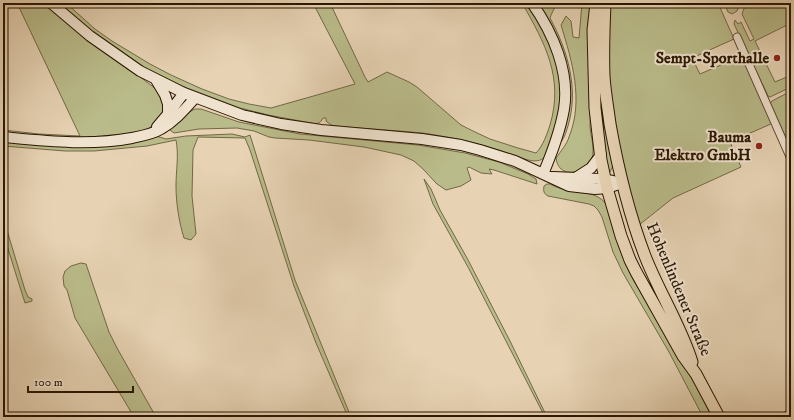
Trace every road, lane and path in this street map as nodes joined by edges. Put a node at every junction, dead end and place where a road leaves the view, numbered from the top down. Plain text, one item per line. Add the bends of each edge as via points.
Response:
1 (51, 3) edge
2 (532, 3) edge
3 (596, 3) edge
4 (605, 3) edge
5 (737, 37) dead end
6 (156, 80) junction
7 (184, 93) junction
8 (195, 98) junction
9 (168, 114) junction
10 (148, 135) junction
11 (3, 137) edge
12 (601, 155) junction
13 (791, 159) edge
14 (546, 175) junction
15 (577, 177) junction
16 (622, 183) junction
17 (607, 184) junction
18 (696, 374) junction
19 (791, 412) edge
20 (719, 417) edge
21 (785, 417) edge

1 - 6 main road via 90,36
2 - 14 main road via 554,41 564,80 564,109
3 - 12 main road, Hohenlindener Straße via 593,30 595,108
4 - 16 main road, Hohenlindener Straße via 604,77
5 - 13 street
6 - 7 main road
6 - 9 main road via 168,104
7 - 8 main road
7 - 9 main road
8 - 10 main road via 174,120
8 - 14 main road via 242,115 282,124 461,145 515,161
9 - 10 main road
10 - 11 main road via 87,143
12 - 15 main road via 591,168
12 - 17 main road, Hohenlindener Straße
14 - 15 main road
14 - 17 main road via 573,186 595,189
15 - 17 main road
16 - 17 main road
16 - 18 main road, Hohenlindener Straße via 644,255 685,342
17 - 18 main road, Hohenlindener Straße via 630,260 683,356
18 - 20 main road, Hohenlindener Straße
19 - 21 street

